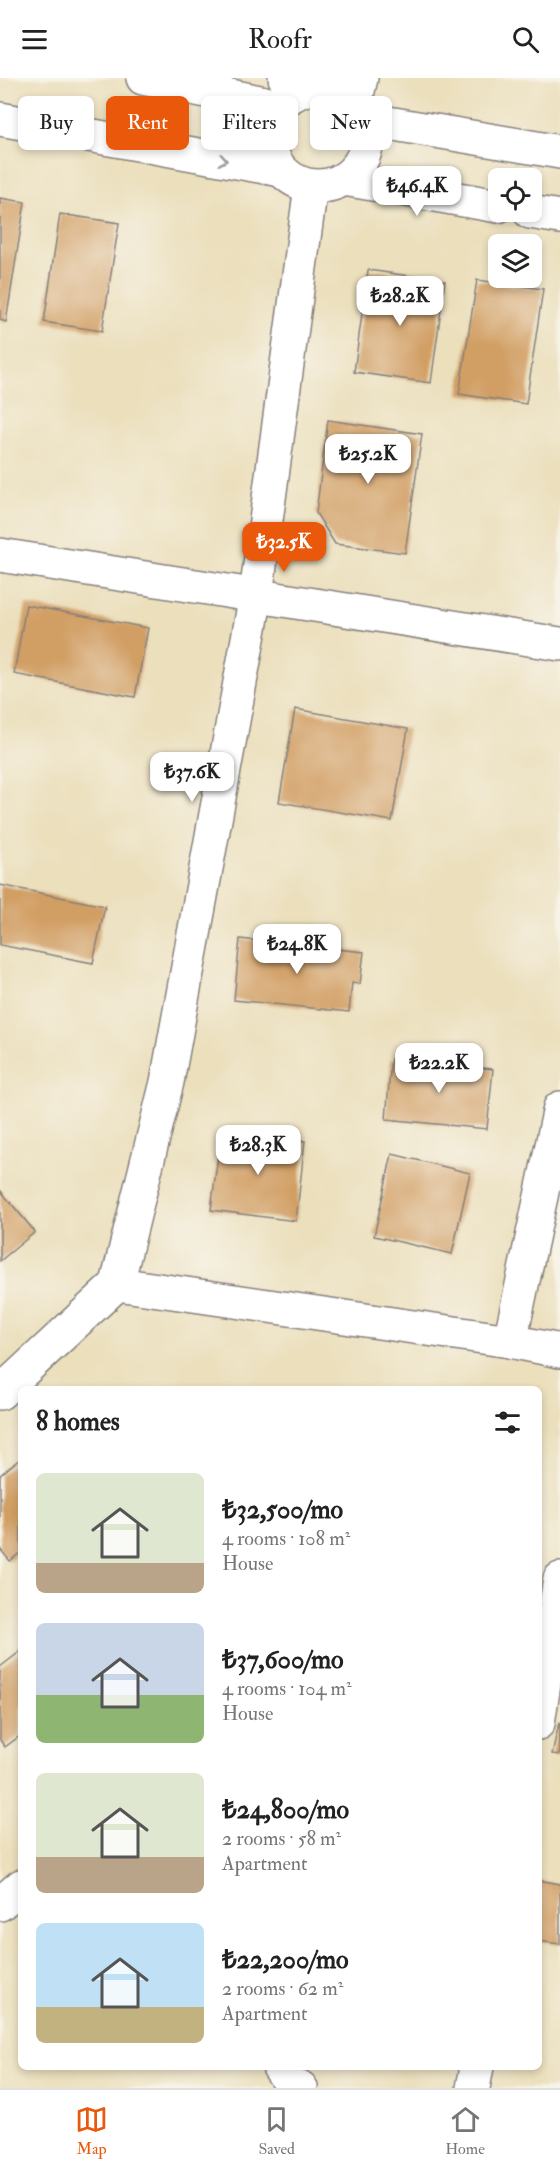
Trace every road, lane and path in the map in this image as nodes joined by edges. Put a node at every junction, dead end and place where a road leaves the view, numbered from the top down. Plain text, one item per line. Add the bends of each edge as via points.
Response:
1 (143, 78) edge
2 (286, 93) edge
3 (349, 96) edge
4 (392, 108) edge
5 (0, 119) edge
6 (365, 150) edge
7 (560, 152) edge
8 (281, 170) junction
9 (344, 179) junction
10 (311, 186) junction
11 (488, 204) edge
12 (542, 214) edge
13 (560, 217) edge
14 (0, 555) edge
15 (256, 595) junction
16 (560, 644) edge
17 (560, 1108) edge
18 (117, 1284) junction
19 (510, 1341) junction
20 (560, 1351) edge
21 (0, 1393) edge
22 (560, 1579) edge
23 (542, 1697) edge
24 (18, 1889) edge
25 (0, 1904) edge
26 (281, 2070) edge
27 (476, 2070) edge
28 (301, 2088) edge
29 (473, 2088) edge

1 - 2 street
2 - 3 street via 325,88
2 - 8 street via 271,121 269,138 272,155
4 - 7 street
5 -> 8 street
6 - 9 street via 357,168
8 - 10 street via 294,181
9 - 10 street via 328,186
9 - 11 street
10 - 15 street
12 - 13 street
14 - 15 street
15 - 16 street
15 - 18 street via 167,1082
17 - 19 street
18 - 19 street
18 - 21 street
19 - 20 street
22 - 23 street
24 - 25 street
26 - 28 street via 293,2087
27 - 29 street

